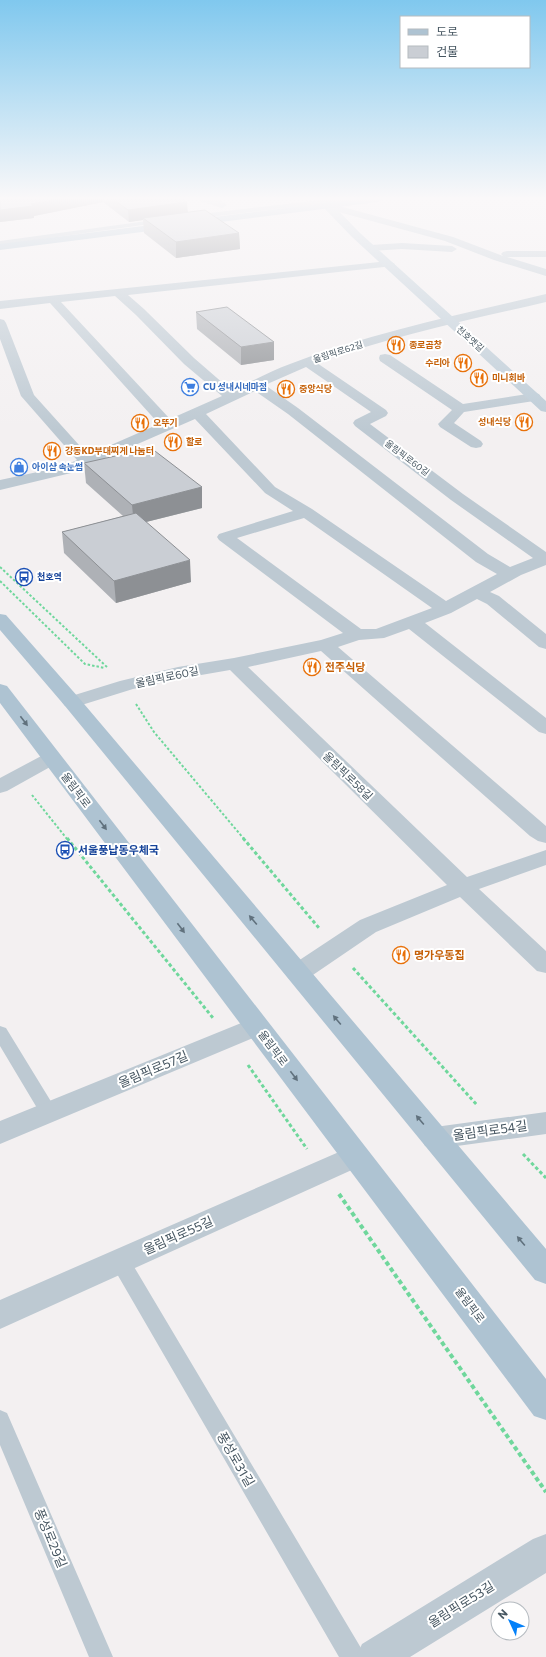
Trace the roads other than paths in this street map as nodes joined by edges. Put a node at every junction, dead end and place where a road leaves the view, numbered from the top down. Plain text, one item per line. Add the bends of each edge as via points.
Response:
1 (274, 276) edge
2 (402, 276) edge
3 (118, 293) junction
4 (546, 298) edge
5 (53, 300) junction
6 (0, 305) edge
7 (451, 321) junction
8 (0, 323) edge
9 (385, 358) dead end
10 (307, 362) junction
11 (256, 385) junction
12 (231, 397) junction
13 (534, 397) junction
14 (546, 408) edge
15 (460, 409) junction
16 (197, 412) junction
17 (168, 424) junction
18 (379, 437) junction
19 (476, 444) dead end
20 (338, 447) junction
21 (86, 461) junction
22 (2, 481) edge
23 (306, 512) junction
24 (545, 559) edge
25 (509, 574) junction
26 (476, 592) junction
27 (445, 609) junction
28 (0, 619) edge
29 (412, 621) junction
30 (357, 635) junction
31 (546, 643) edge
32 (325, 645) junction
33 (234, 664) junction
34 (0, 690) edge
35 (72, 702) junction
36 (546, 728) edge
37 (52, 758) junction
38 (9, 782) edge
39 (546, 836) edge
40 (546, 857) edge
41 (463, 887) junction
42 (546, 965) edge
43 (298, 973) junction
44 (256, 1026) junction
45 (0, 1032) edge
46 (49, 1113) junction
47 (546, 1123) edge
48 (0, 1133) edge
49 (435, 1138) junction
50 (355, 1156) junction
51 (120, 1261) junction
52 (546, 1271) edge
53 (0, 1315) edge
54 (546, 1405) edge
55 (0, 1420) edge
56 (546, 1552) edge
57 (101, 1657) edge
58 (352, 1657) edge
59 (375, 1657) edge

1 - 3 street
2 - 7 street, 천호옛길
3 - 5 street
3 - 12 street
4 - 7 street, 올림픽로62길
5 - 6 street
5 - 17 street
7 - 10 street, 올림픽로62길 via 416,328
7 - 13 street, 천호옛길
8 - 21 street via 11,367 28,396
9 - 15 street
10 - 11 street, 올림픽로62길
10 - 18 street, 올림픽로60길 via 381,413 360,422
11 - 12 street, 올림픽로62길
11 - 20 street
12 - 16 street, 올림픽로62길
13 - 14 street, 천호옛길
13 - 15 street
15 - 19 street via 445,424
16 - 17 street, 올림픽로62길
16 - 23 street via 270,490
17 - 21 street, 올림픽로62길
18 - 20 street
18 - 24 street, 올림픽로60길
20 - 25 street via 482,558
21 - 22 street, 올림픽로62길 via 66,470
23 - 27 street
23 - 30 street via 225,537
24 - 25 street, 올림픽로60길
25 - 26 street, 올림픽로60길
26 - 27 street, 올림픽로60길
26 - 31 street via 493,600
27 - 29 street, 올림픽로60길
28 - 35 main road
29 - 30 street, 올림픽로60길 via 378,634
29 - 36 street
30 - 32 street, 올림픽로60길
32 - 33 street, 올림픽로60길
32 - 39 street
33 - 35 street, 올림픽로60길 via 178,673
33 - 41 street, 올림픽로58길
34 -> 37 main road, 올림픽로
43 -> 35 main road
37 - 38 street
37 -> 44 main road, 올림픽로
40 - 41 street
41 - 42 street, 올림픽로58길
41 - 43 street via 368,926
49 -> 43 main road
44 - 46 street, 올림픽로57길
44 -> 50 main road, 올림픽로
45 - 46 lane
46 - 48 street, 올림픽로57길
47 - 49 street, 올림픽로54길
52 -> 49 main road
50 - 51 street, 올림픽로55길
50 - 54 main road, 올림픽로
51 - 53 street, 올림픽로55길
51 - 58 lane, 풍성로31길
55 - 57 lane, 풍성로29길
56 - 59 street, 올림픽로53길

